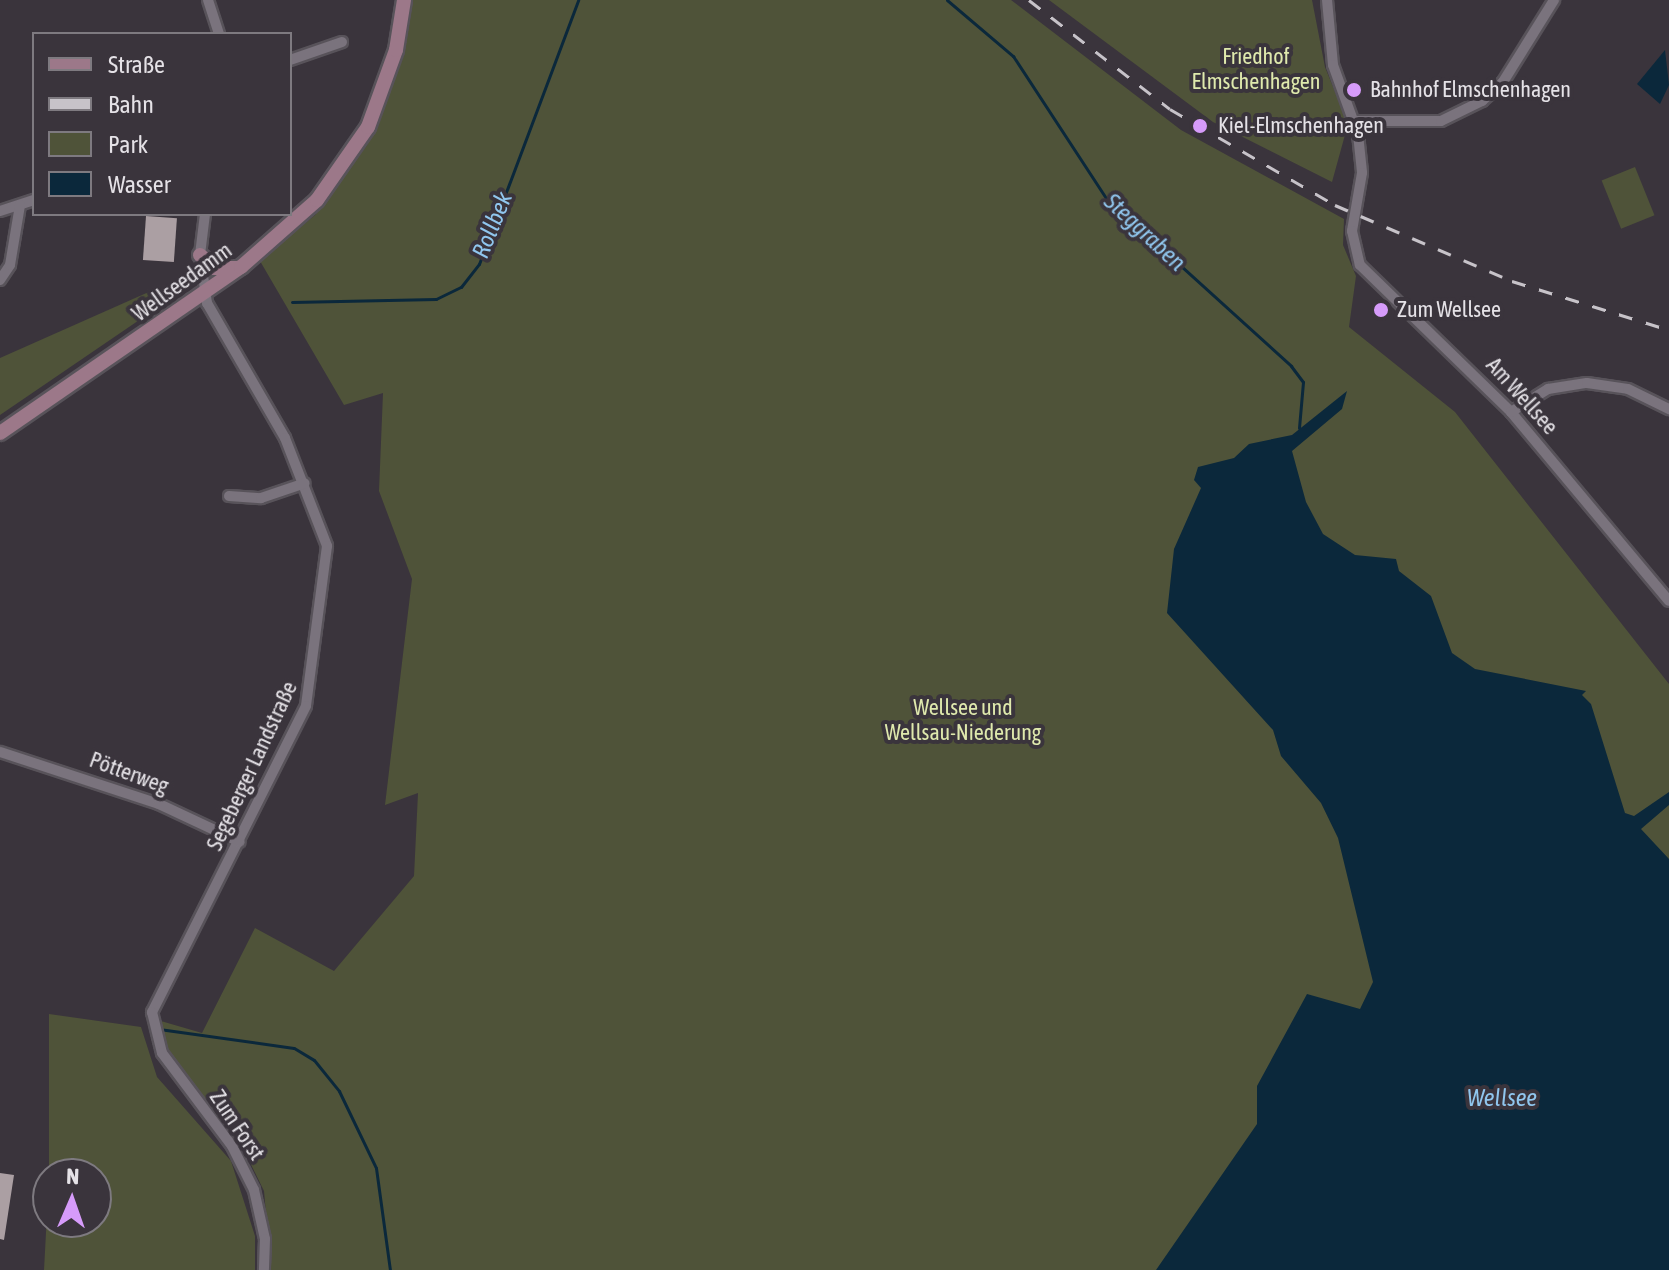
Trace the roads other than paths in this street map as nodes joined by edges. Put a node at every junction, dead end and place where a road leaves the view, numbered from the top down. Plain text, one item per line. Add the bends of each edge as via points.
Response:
1 (208, 0) edge
2 (404, 0) edge
3 (1327, 0) edge
4 (1554, 0) edge
5 (218, 32) edge
6 (342, 42) dead end
7 (292, 59) edge
8 (1355, 121) junction
9 (32, 201) edge
10 (20, 205) junction
11 (0, 211) edge
12 (205, 216) edge
13 (200, 255) junction
14 (241, 267) junction
15 (0, 280) edge
16 (205, 293) junction
17 (1669, 409) edge
18 (1511, 412) junction
19 (0, 433) edge
20 (305, 483) junction
21 (229, 496) dead end
22 (1669, 601) edge
23 (0, 752) edge
24 (240, 842) junction
25 (152, 1012) joint
26 (264, 1270) edge

1 - 5 street
2 - 14 main road, Wellseedamm via 389,74 352,156 307,211
3 - 8 street via 1333,65
4 - 8 street via 1503,82 1482,101 1441,121
6 - 7 street
8 - 18 street, Am Wellsee via 1362,173 1352,242 1366,276 1435,332
9 - 10 street
10 - 11 street
10 - 15 street via 10,265
12 - 13 street, Segeberger Landstraße
13 - 14 main road via 215,268
13 - 16 street, Segeberger Landstraße
14 - 16 main road, Wellseedamm
16 - 19 main road, Wellseedamm
16 - 20 street, Segeberger Landstraße
17 - 18 street via 1628,389 1587,383 1548,389
18 - 22 street, Am Wellsee
20 - 21 street via 261,498
20 - 24 street, Segeberger Landstraße via 327,546 312,684
23 - 24 street, Pötterweg via 159,804
24 - 25 street, Segeberger Landstraße
25 - 26 street, Zum Forst via 162,1053 232,1146 254,1190 265,1239

